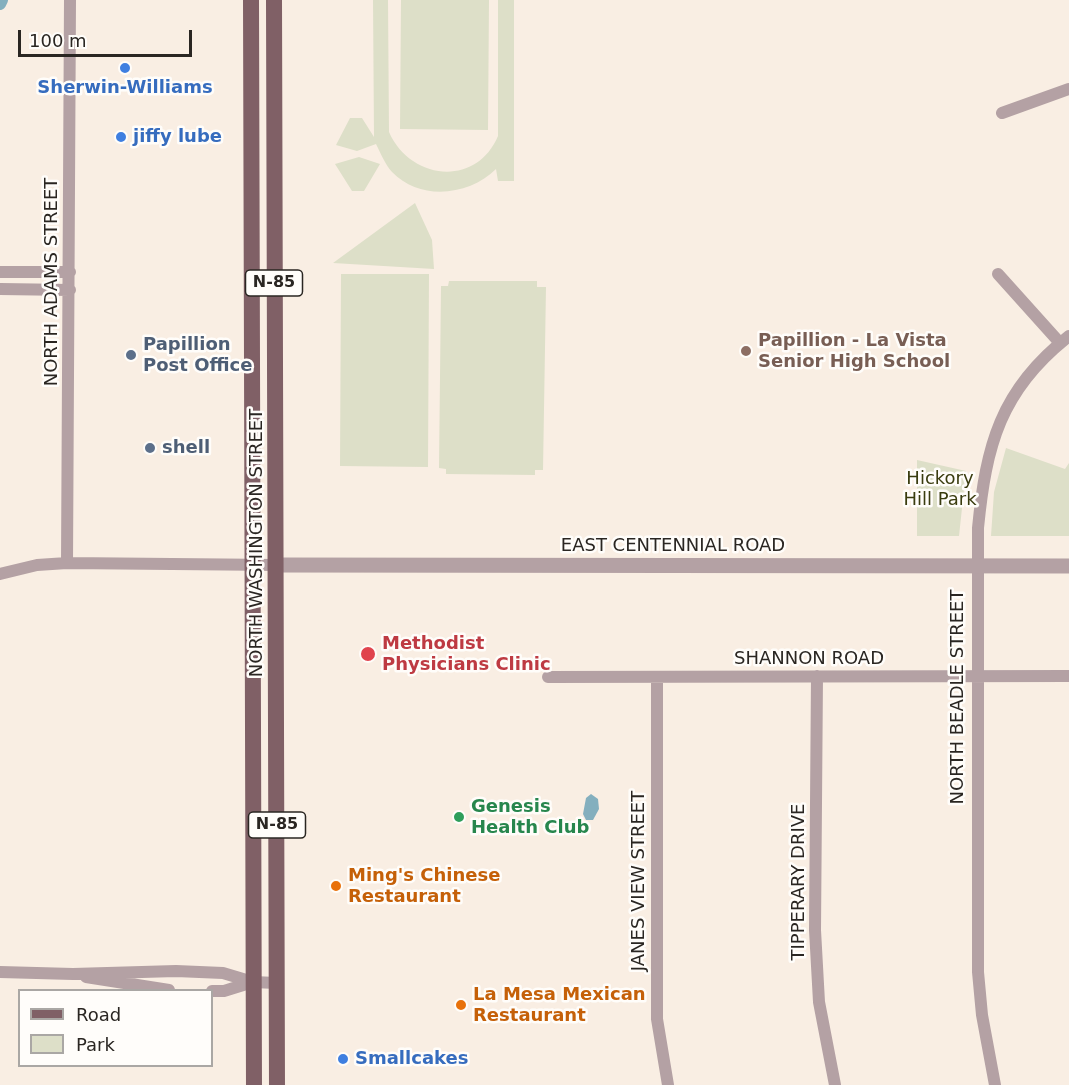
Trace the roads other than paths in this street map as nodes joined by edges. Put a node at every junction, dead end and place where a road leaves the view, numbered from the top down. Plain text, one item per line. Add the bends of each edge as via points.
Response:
1 (70, 0) edge
2 (251, 0) edge
3 (274, 0) edge
4 (1069, 89) edge
5 (1002, 113) dead end
6 (0, 272) edge
7 (70, 272) junction
8 (998, 274) dead end
9 (0, 289) edge
10 (70, 290) junction
11 (1064, 339) edge
12 (67, 563) junction
13 (253, 565) junction
14 (277, 565) junction
15 (1069, 566) edge
16 (976, 567) junction
17 (6, 572) edge
18 (817, 676) junction
19 (1069, 676) edge
20 (548, 677) dead end
21 (657, 677) junction
22 (976, 677) junction
23 (0, 972) edge
24 (73, 974) junction
25 (253, 982) junction
26 (276, 983) junction
27 (160, 989) edge
28 (213, 991) edge
29 (254, 1085) edge
30 (277, 1085) edge
31 (668, 1085) edge
32 (835, 1085) edge
33 (996, 1085) edge

1 - 7 street, NORTH ADAMS STREET
2 - 13 main road, NORTH WASHINGTON STREET / N-85
3 - 14 main road, NORTH WASHINGTON STREET / N-85
4 - 5 street
6 - 7 street
7 - 10 street, NORTH ADAMS STREET
8 - 11 street
9 - 10 street
10 - 12 street, NORTH ADAMS STREET
11 - 16 street, NORTH BEADLE STREET via 1018,389 995,432 983,474
12 - 13 street
12 - 17 street
13 - 14 street
13 - 25 main road, NORTH WASHINGTON STREET / N-85
14 - 16 street, EAST CENTENNIAL ROAD
14 - 26 main road, NORTH WASHINGTON STREET / N-85
15 - 16 street, EAST CENTENNIAL ROAD
16 - 22 street, NORTH BEADLE STREET
18 - 21 street, SHANNON ROAD
18 - 22 street, SHANNON ROAD
18 - 32 street, TIPPERARY DRIVE via 815,930 819,1002
19 - 22 street, SHANNON ROAD
20 - 21 street, SHANNON ROAD
21 - 31 street, JANES VIEW STREET via 657,1018
22 - 33 street, NORTH BEADLE STREET via 978,972
23 - 24 street
24 - 25 street via 223,973
24 - 27 street
25 - 26 street
25 - 28 street
25 - 29 main road, NORTH WASHINGTON STREET / N-85
26 - 30 main road, NORTH WASHINGTON STREET / N-85

